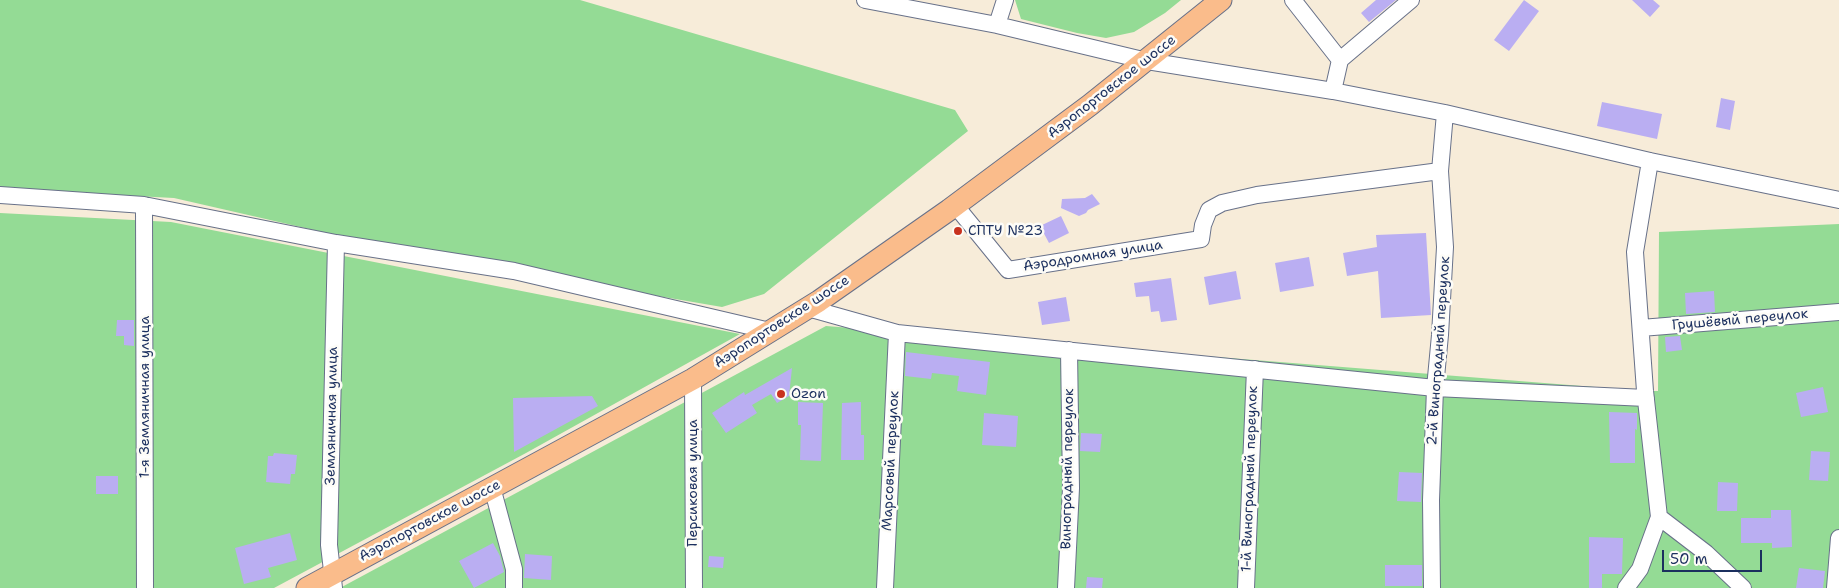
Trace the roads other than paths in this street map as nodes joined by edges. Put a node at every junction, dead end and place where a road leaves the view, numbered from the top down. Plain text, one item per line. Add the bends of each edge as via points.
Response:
1 (865, 0) edge
2 (1005, 0) edge
3 (1221, 0) edge
4 (1294, 0) edge
5 (1411, 0) edge
6 (997, 25) junction
7 (1340, 60) junction
8 (1147, 61) junction
9 (1333, 91) junction
10 (1445, 113) junction
11 (1650, 162) junction
12 (1440, 171) junction
13 (0, 196) edge
14 (1839, 200) edge
15 (955, 205) junction
16 (144, 206) junction
17 (336, 243) junction
18 (808, 308) junction
19 (1839, 312) edge
20 (1641, 328) junction
21 (770, 331) junction
22 (897, 333) junction
23 (1069, 350) junction
24 (1255, 369) junction
25 (692, 379) junction
26 (1434, 388) junction
27 (1646, 398) junction
28 (492, 487) junction
29 (1658, 517) junction
30 (1839, 538) edge
31 (334, 581) edge
32 (145, 588) edge
33 (307, 588) edge
34 (514, 588) edge
35 (694, 588) edge
36 (885, 588) edge
37 (1066, 588) edge
38 (1246, 588) edge
39 (1432, 588) edge
40 (1626, 588) edge
41 (1743, 588) edge
42 (1835, 588) edge

1 - 6 street
2 - 6 street
3 - 8 main road, Аэропортовское шоссе
4 - 7 street
5 - 7 street
6 - 8 street
7 - 9 street
8 - 9 street
8 - 15 main road, Аэропортовское шоссе
9 - 10 street
10 - 11 street
10 - 12 street, 2-й Виноградный переулок
11 - 14 street
11 - 20 street via 1635,252
12 - 15 street, Аэродромная улица via 1257,195 1222,203 1209,210 1201,239 1008,270
12 - 26 street, 2-й Виноградный переулок via 1445,247
13 - 16 street
15 - 18 main road, Аэропортовское шоссе
16 - 17 street
16 - 32 street, 1-я Земляничная улица
17 - 21 street via 514,271
17 - 31 street, Земляничная улица via 329,545
18 - 21 main road, Аэропортовское шоссе
18 - 22 street
19 - 20 street, Грушёвый переулок
20 - 27 street
21 - 25 main road, Аэропортовское шоссе
22 - 23 street
22 - 36 street, Марсовый переулок
23 - 24 street
23 - 37 street, Виноградный переулок via 1071,488
24 - 26 street
24 - 38 street, 1-й Виноградный переулок
25 - 28 main road, Аэропортовское шоссе
25 - 35 street, Персиковая улица
26 - 27 street
26 - 39 street, 2-й Виноградный переулок
27 - 29 street
28 - 31 main road, Аэропортовское шоссе
28 - 34 street via 514,569
29 - 40 street via 1640,569
29 - 41 street via 1706,553
30 - 42 street
31 - 33 main road, Аэропортовское шоссе

